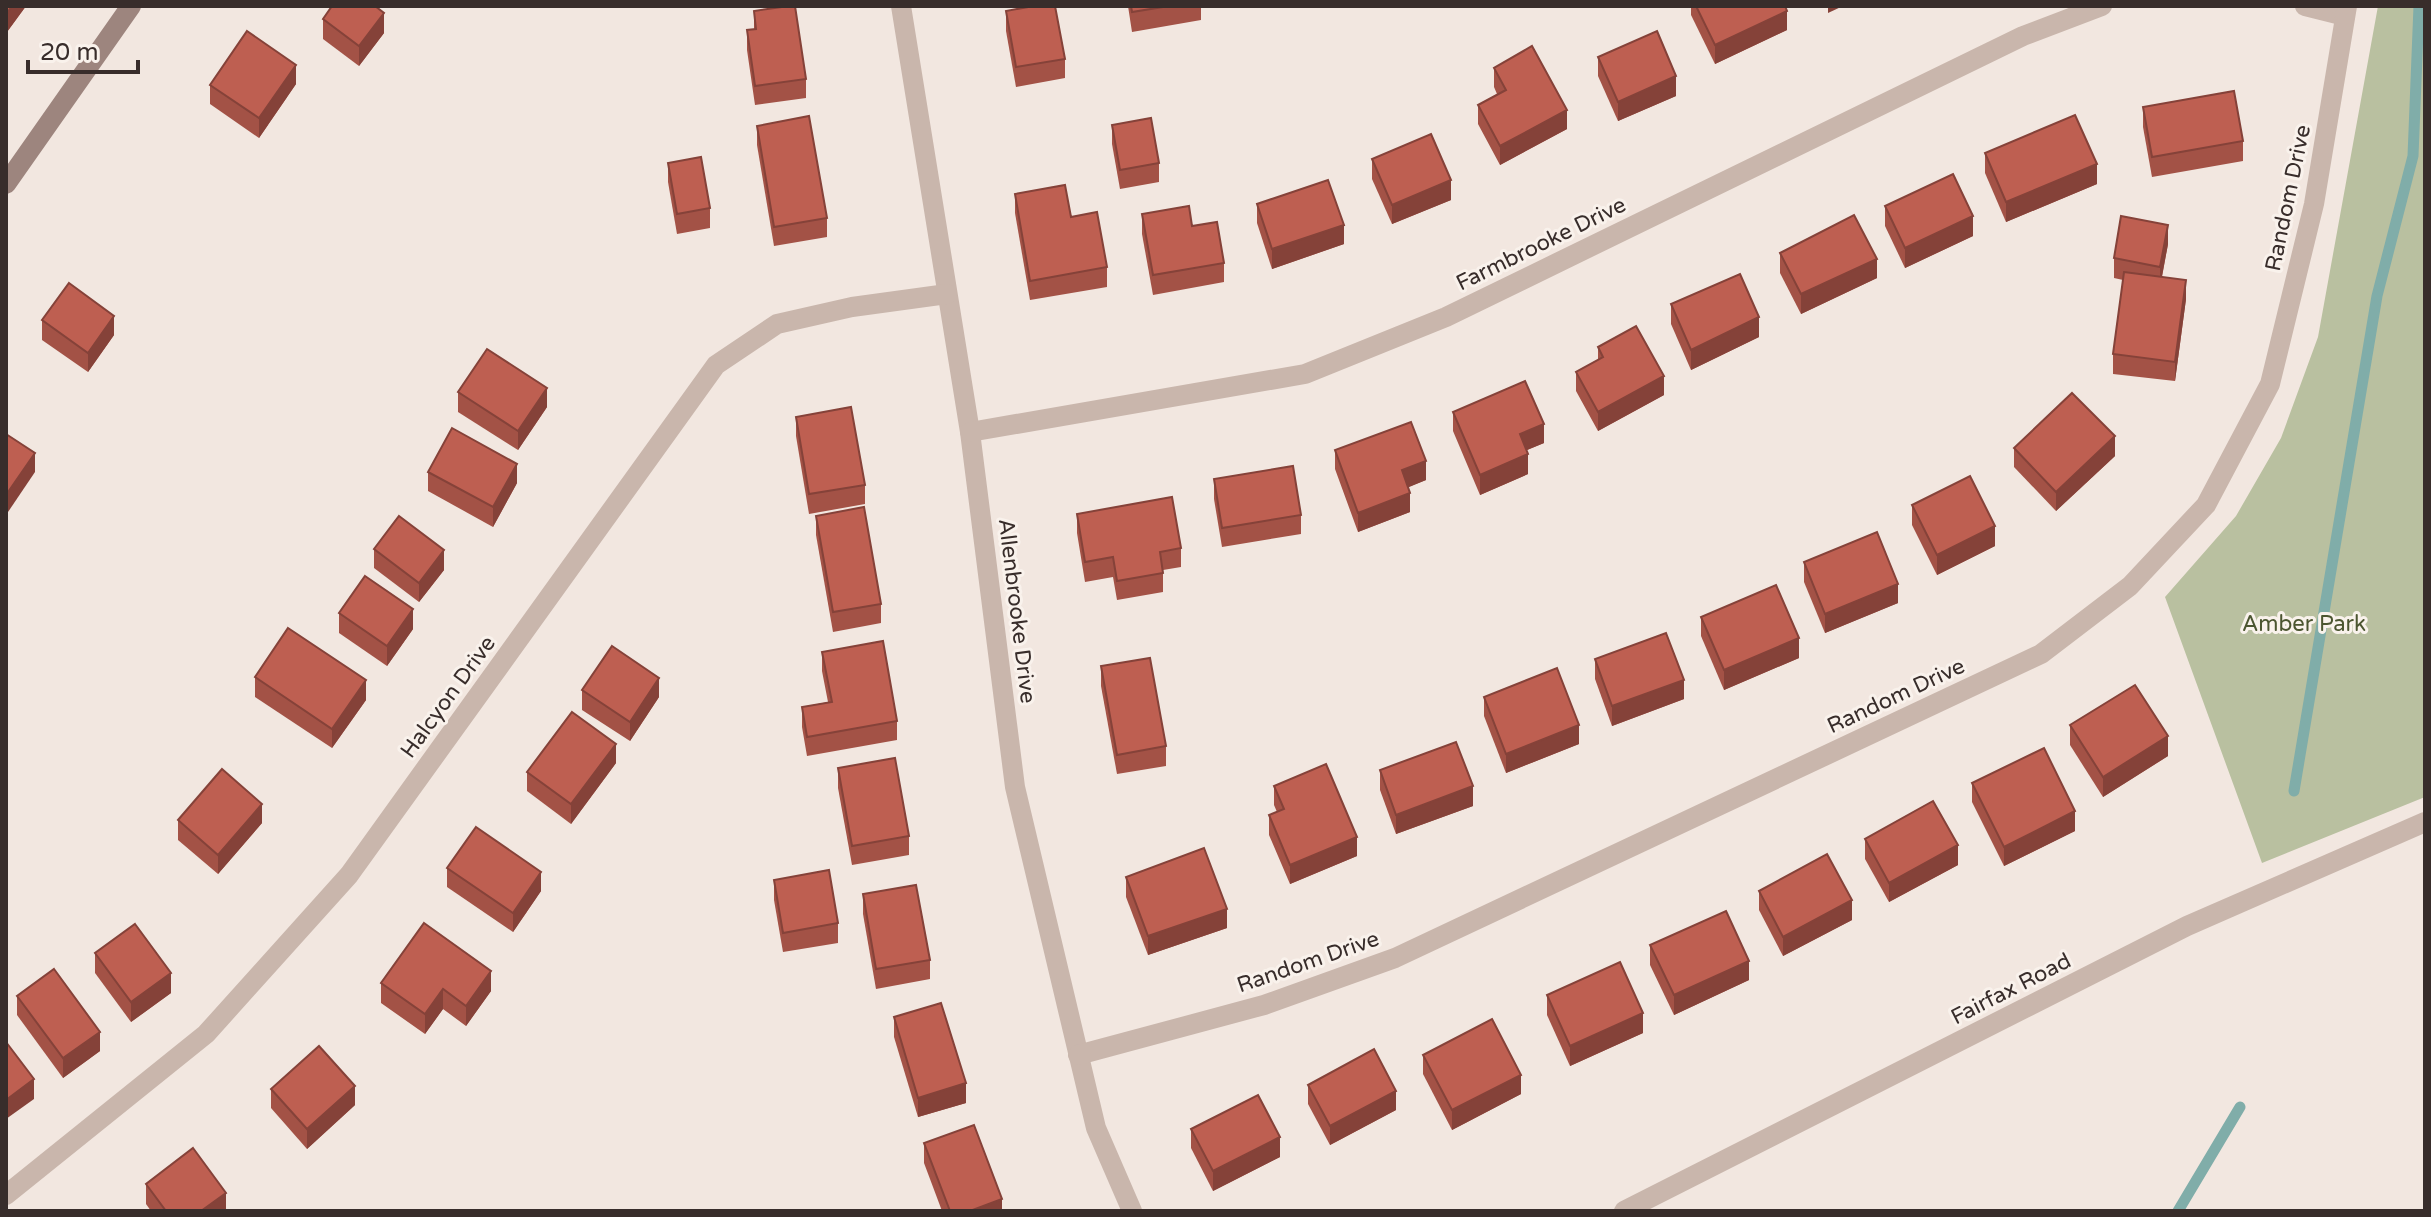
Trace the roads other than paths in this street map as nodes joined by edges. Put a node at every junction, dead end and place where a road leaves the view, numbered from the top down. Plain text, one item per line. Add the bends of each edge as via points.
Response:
1 (131, 6) edge
2 (901, 6) edge
3 (2102, 6) edge
4 (2305, 6) edge
5 (2346, 11) edge
6 (6, 184) edge
7 (947, 294) junction
8 (970, 432) junction
9 (2425, 822) edge
10 (1078, 1055) junction
11 (6, 1195) edge
12 (1132, 1211) edge
13 (1624, 1211) edge

1 - 6 main road
2 - 7 street, Allenbrooke Drive
3 - 8 street, Farmbrooke Drive via 2023,36 1446,317 1305,374
4 - 5 street
5 - 10 street, Random Drive via 2314,204 2270,384 2206,505 2130,586 2041,654 1395,958 1264,1005
7 - 8 street, Allenbrooke Drive
7 - 11 street, Halcyon Drive via 777,324 716,365 349,875 206,1034
8 - 10 street, Allenbrooke Drive via 1015,787
9 - 13 street, Fairfax Road via 2187,926
10 - 12 street, Allenbrooke Drive via 1096,1128

